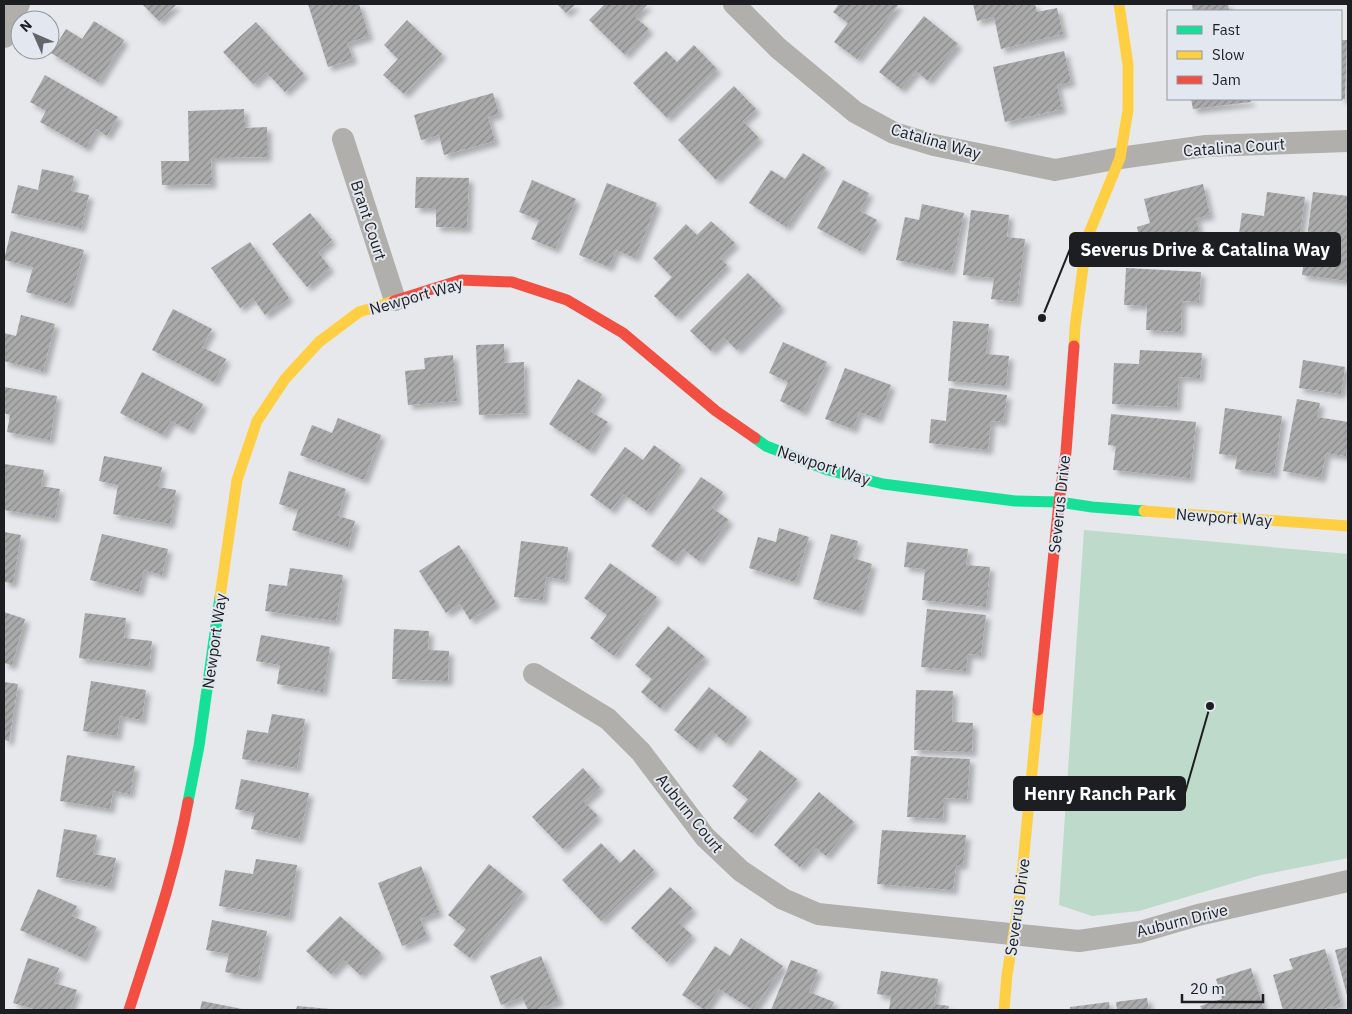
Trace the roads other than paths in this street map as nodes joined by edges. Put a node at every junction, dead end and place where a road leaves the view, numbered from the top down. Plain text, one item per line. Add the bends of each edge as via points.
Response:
1 (19, 4) edge
2 (734, 4) edge
3 (1118, 4) edge
4 (4, 37) edge
5 (343, 139) dead end
6 (1348, 141) edge
7 (1120, 158) junction
8 (395, 300) junction
9 (1059, 502) junction
10 (1348, 526) edge
11 (534, 674) dead end
12 (1348, 881) edge
13 (1014, 934) junction
14 (129, 1010) edge
15 (1004, 1010) edge

1 - 4 street
2 - 7 street, Catalina Way via 778,48 855,112 894,133 934,145 1055,170
3 - 7 street, Severus Drive via 1128,65 1128,110
5 - 8 street, Brant Court
6 - 7 street, Catalina Court via 1206,146
7 - 9 street, Severus Drive via 1087,238 1075,327
8 - 9 street, Newport Way via 462,280 512,282 567,300 623,333 716,411 766,446 828,470 883,484 1015,501
8 - 14 street, Newport Way via 359,312 319,342 285,379 257,421 237,480 199,746 183,830
9 - 10 street, Newport Way
9 - 13 street, Severus Drive
11 - 13 street, Auburn Court via 608,719 642,752 705,837 741,871 783,899 818,914
12 - 13 street, Auburn Drive via 1140,932 1080,941
13 - 15 street, Severus Drive via 1006,975

